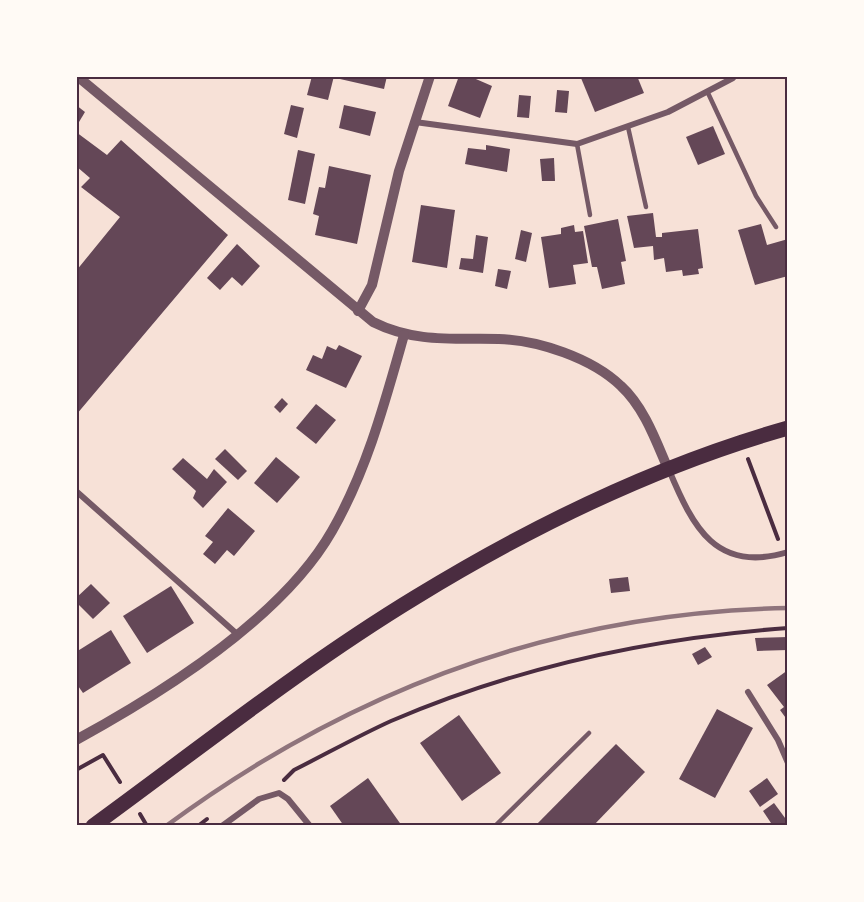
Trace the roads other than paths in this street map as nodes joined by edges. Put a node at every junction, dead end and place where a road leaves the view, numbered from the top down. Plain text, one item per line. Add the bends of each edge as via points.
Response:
1 (77, 76) edge
2 (430, 76) edge
3 (733, 78) edge
4 (708, 93) junction
5 (414, 122) junction
6 (628, 128) junction
7 (577, 144) junction
8 (646, 207) dead end
9 (590, 215) dead end
10 (776, 226) dead end
11 (357, 311) junction
12 (404, 334) junction
13 (788, 428) edge
14 (668, 469) junction
15 (76, 491) edge
16 (785, 553) edge
17 (237, 634) junction
18 (748, 692) dead end
19 (589, 733) dead end
20 (76, 740) edge
21 (788, 763) edge
22 (93, 825) edge
23 (222, 825) edge
24 (310, 825) edge
25 (495, 825) edge

1 - 11 street
2 - 5 street
3 - 4 street
4 - 6 street
4 - 10 lane via 756,196
5 - 7 street
5 - 11 street via 372,285
6 - 7 street
6 - 8 lane
7 - 9 lane
11 - 12 street
12 - 14 street via 449,340 525,341 576,358 620,385 632,399
12 - 17 street via 374,438 331,533 270,608
13 - 14 main road
14 - 16 street via 693,522 716,546 743,558
14 - 22 main road via 542,526 416,597 312,666
15 - 17 street
17 - 20 street via 153,694
18 - 21 street
19 - 25 lane
23 - 24 street via 260,799 279,793

